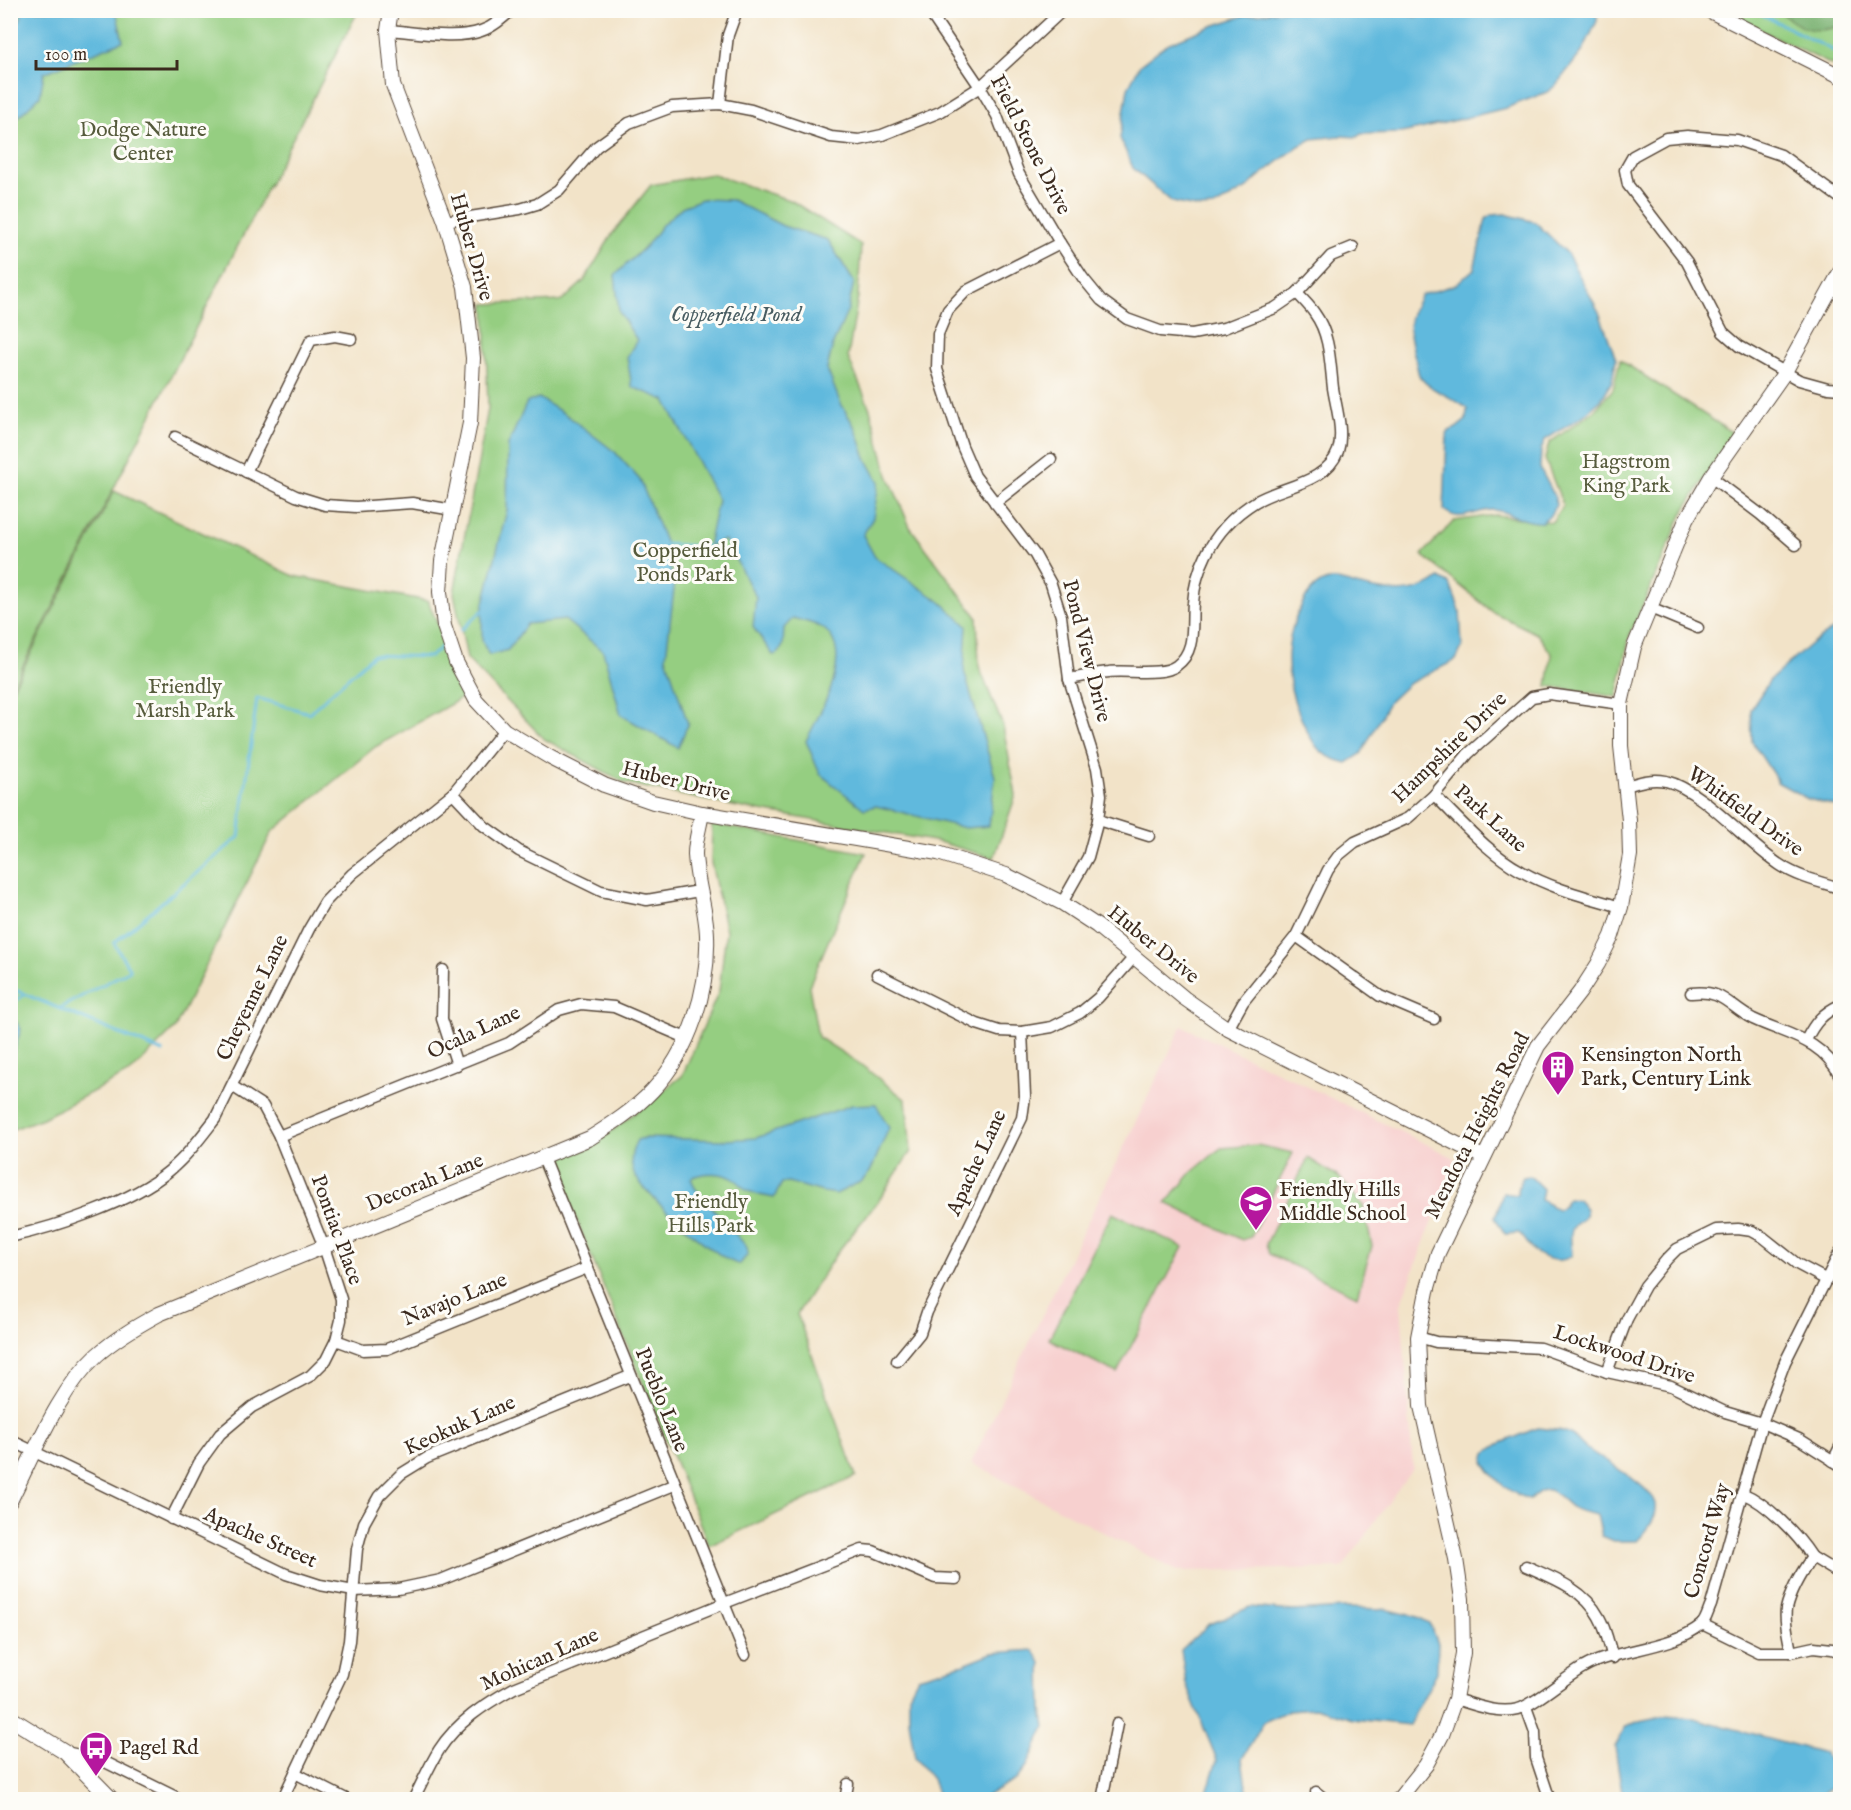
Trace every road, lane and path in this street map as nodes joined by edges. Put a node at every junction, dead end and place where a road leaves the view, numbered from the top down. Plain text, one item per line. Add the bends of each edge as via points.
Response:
1 (392, 10) edge
2 (512, 10) edge
3 (737, 10) edge
4 (928, 10) edge
5 (1063, 10) edge
6 (1708, 10) edge
7 (388, 30) junction
8 (1840, 76) edge
9 (980, 87) junction
10 (720, 104) junction
11 (1840, 198) edge
12 (445, 221) junction
13 (1060, 243) junction
14 (1353, 247) dead end
15 (1840, 272) edge
16 (1297, 293) junction
17 (351, 339) dead end
18 (1785, 372) junction
19 (1840, 389) edge
20 (175, 437) dead end
21 (1051, 459) dead end
22 (246, 472) junction
23 (1711, 477) junction
24 (995, 503) junction
25 (453, 510) junction
26 (1796, 545) dead end
27 (1650, 608) junction
28 (1698, 628) dead end
29 (1069, 679) junction
30 (1621, 704) junction
31 (504, 730) junction
32 (1626, 786) junction
33 (453, 793) junction
34 (1434, 795) junction
35 (702, 813) junction
36 (1098, 820) junction
37 (1149, 836) dead end
38 (1840, 888) edge
39 (699, 891) junction
40 (1062, 903) junction
41 (1621, 907) junction
42 (1296, 936) junction
43 (1136, 956) junction
44 (443, 970) dead end
45 (877, 974) dead end
46 (1691, 993) dead end
47 (1840, 1005) edge
48 (1434, 1019) dead end
49 (1228, 1029) junction
50 (1022, 1032) junction
51 (686, 1038) junction
52 (1806, 1040) junction
53 (457, 1065) junction
54 (1840, 1076) edge
55 (232, 1086) junction
56 (279, 1137) junction
57 (1483, 1157) junction
58 (543, 1158) junction
59 (10, 1237) edge
60 (324, 1247) junction
61 (1840, 1252) edge
62 (587, 1268) junction
63 (1827, 1280) junction
64 (1418, 1337) junction
65 (336, 1340) junction
66 (897, 1361) dead end
67 (1607, 1372) junction
68 (630, 1376) junction
69 (1762, 1423) junction
70 (10, 1440) edge
71 (1840, 1447) edge
72 (35, 1452) junction
73 (1837, 1463) edge
74 (675, 1485) junction
75 (1742, 1493) junction
76 (10, 1501) edge
77 (171, 1519) junction
78 (1812, 1557) junction
79 (1526, 1566) dead end
80 (1840, 1574) edge
81 (957, 1579) dead end
82 (354, 1591) junction
83 (722, 1604) junction
84 (1702, 1624) junction
85 (1791, 1652) junction
86 (1840, 1652) edge
87 (745, 1655) dead end
88 (1613, 1658) junction
89 (1455, 1699) junction
90 (1526, 1707) junction
91 (10, 1718) edge
92 (1117, 1724) dead end
93 (65, 1752) junction
94 (295, 1773) junction
95 (848, 1784) dead end
96 (1316, 1792) dead end
97 (112, 1800) edge
98 (182, 1800) edge
99 (282, 1800) edge
100 (348, 1800) edge
101 (413, 1800) edge
102 (845, 1800) edge
103 (1102, 1800) edge
104 (1326, 1800) edge
105 (1398, 1800) edge
106 (1550, 1800) edge

1 - 7 street, Huber Drive
2 - 7 street via 482,31 460,35
3 - 10 street via 728,35
4 - 9 street, Field Stone Drive
5 - 9 street
6 - 8 street
7 - 12 street, Huber Drive via 393,85
9 - 10 street via 940,112 859,140 831,137 751,110
9 - 13 street, Field Stone Drive via 997,116 1019,174
10 - 12 street via 672,107 629,123 596,147 559,190 537,204
11 - 18 street via 1780,155 1737,140 1666,138 1633,156 1625,170 1628,185 1687,262 1723,332 1739,346
12 - 25 street, Huber Drive via 465,287 473,358 470,423
13 - 16 street, Field Stone Drive via 1101,300 1127,319 1160,331 1192,334 1224,328 1275,308
13 - 24 street, Pond View Drive via 966,291 948,310 938,334 937,369 962,446 975,476
14 - 16 street, Field Stone Drive via 1331,256
15 - 18 street, Mendota Heights Road
16 - 29 street via 1316,315 1326,337 1340,434 1332,464 1322,473 1256,501 1218,534 1198,578 1192,643 1183,661 1159,671 1108,672
17 - 22 street via 335,336 311,340
18 - 19 street via 1800,380
18 - 23 street, Mendota Heights Road
20 - 22 street
21 - 24 street
22 - 25 street via 325,505 412,503
23 - 26 street
23 - 27 street, Mendota Heights Road via 1686,520
24 - 29 street, Pond View Drive via 1035,555 1051,584 1061,616
25 - 31 street, Huber Drive via 442,561 444,626 456,662 476,700
27 - 28 street
27 - 30 street, Mendota Heights Road via 1634,647
29 - 36 street, Pond View Drive via 1097,768 1101,795
30 - 32 street, Mendota Heights Road
30 - 34 street, Hampshire Drive via 1549,694 1532,697 1468,754
31 - 33 street, Cheyenne Lane
31 - 35 street, Huber Drive via 604,785
32 - 38 street, Whitfield Drive via 1643,780 1664,780 1684,787 1780,866
32 - 41 street, Mendota Heights Road via 1630,855
33 - 39 street via 484,826 519,851 601,891 647,900
33 - 55 street, Cheyenne Lane via 352,874 325,902
34 - 41 street, Park Lane via 1491,850 1519,871 1554,887
34 - 42 street, Hampshire Drive via 1408,818 1355,842 1339,855
35 - 39 street, Decorah Lane via 695,852
35 - 40 street, Huber Drive via 938,853 1006,875
36 - 37 street
36 - 40 street, Pond View Drive via 1088,857
39 - 51 street, Decorah Lane via 707,935 706,976 695,1020
40 - 43 street, Huber Drive
41 - 57 street, Mendota Heights Road via 1598,963 1538,1046
42 - 48 street via 1380,996
42 - 49 street, Hampshire Drive via 1243,1002
43 - 49 street, Huber Drive via 1184,998
43 - 50 street via 1080,1013 1053,1027
44 - 53 street via 442,1019
45 - 50 street via 977,1024 999,1031
46 - 52 street via 1715,993 1751,1018
47 - 52 street via 1826,1011 1814,1023
49 - 57 street, Huber Drive
50 - 66 street, Apache Lane via 1022,1118 927,1312 920,1334
51 - 53 street, Ocala Lane via 614,1006 581,1004 559,1010 509,1043
51 - 58 street, Decorah Lane via 652,1091 622,1118 590,1138
52 - 54 street via 1823,1052
53 - 56 street, Ocala Lane
55 - 56 street, Pontiac Place via 262,1106
55 - 59 street, Cheyenne Lane via 195,1146 168,1172 140,1191 67,1221
56 - 60 street, Pontiac Place
57 - 64 street, Mendota Heights Road via 1438,1253
58 - 60 street, Decorah Lane
58 - 62 street, Pueblo Lane
60 - 65 street, Pontiac Place via 341,1299
60 - 72 street, Decorah Lane via 159,1314 123,1334 74,1381
61 - 63 street, Concord Way
62 - 65 street, Navajo Lane via 387,1349 363,1350
62 - 68 street, Pueblo Lane
63 - 67 street via 1752,1232 1716,1230 1677,1249 1645,1286 1626,1319
63 - 69 street, Concord Way via 1785,1362
64 - 67 street, Lockwood Drive via 1436,1342 1541,1348
64 - 89 street, Mendota Heights Road via 1421,1406 1462,1599 1463,1653
65 - 77 street, Pontiac Place via 326,1360 310,1376 252,1407 220,1434 199,1463
67 - 69 street, Lockwood Drive via 1671,1386 1725,1412
68 - 74 street, Pueblo Lane
68 - 82 street, Keokuk Lane via 427,1458 401,1474 379,1496 364,1523 357,1549
69 - 73 street, Lockwood Drive via 1799,1439
69 - 75 street, Concord Way
70 - 72 street, Apache Street
71 - 73 street
72 - 76 street, Decorah Lane
72 - 77 street, Apache Street
74 - 82 street, Apache Street via 441,1580 398,1589
74 - 83 street, Pueblo Lane
75 - 78 street via 1783,1523
75 - 84 street, Concord Way via 1711,1605
77 - 82 street, Apache Street via 286,1574
78 - 80 street
78 - 85 street via 1786,1610
79 - 88 street via 1564,1582 1584,1596 1599,1617
81 - 83 street, Mohican Lane via 935,1578 873,1551 862,1550
82 - 94 street, Keokuk Lane via 342,1674
83 - 87 street, Pueblo Lane
83 - 101 street, Mohican Lane via 485,1704 461,1723 440,1748
84 - 85 street via 1759,1652
84 - 88 street, Concord Way via 1678,1637
85 - 86 street via 1814,1647
88 - 90 street, Concord Way via 1599,1659
89 - 90 street, Concord Way via 1493,1710
89 - 105 street, Mendota Heights Road via 1426,1765
90 - 106 street via 1535,1732 1536,1758
91 - 93 main road
92 - 103 street
93 - 97 main road
93 - 98 street via 99,1759
94 - 99 street, Keokuk Lane
94 - 100 street
95 - 102 street
96 - 104 street

